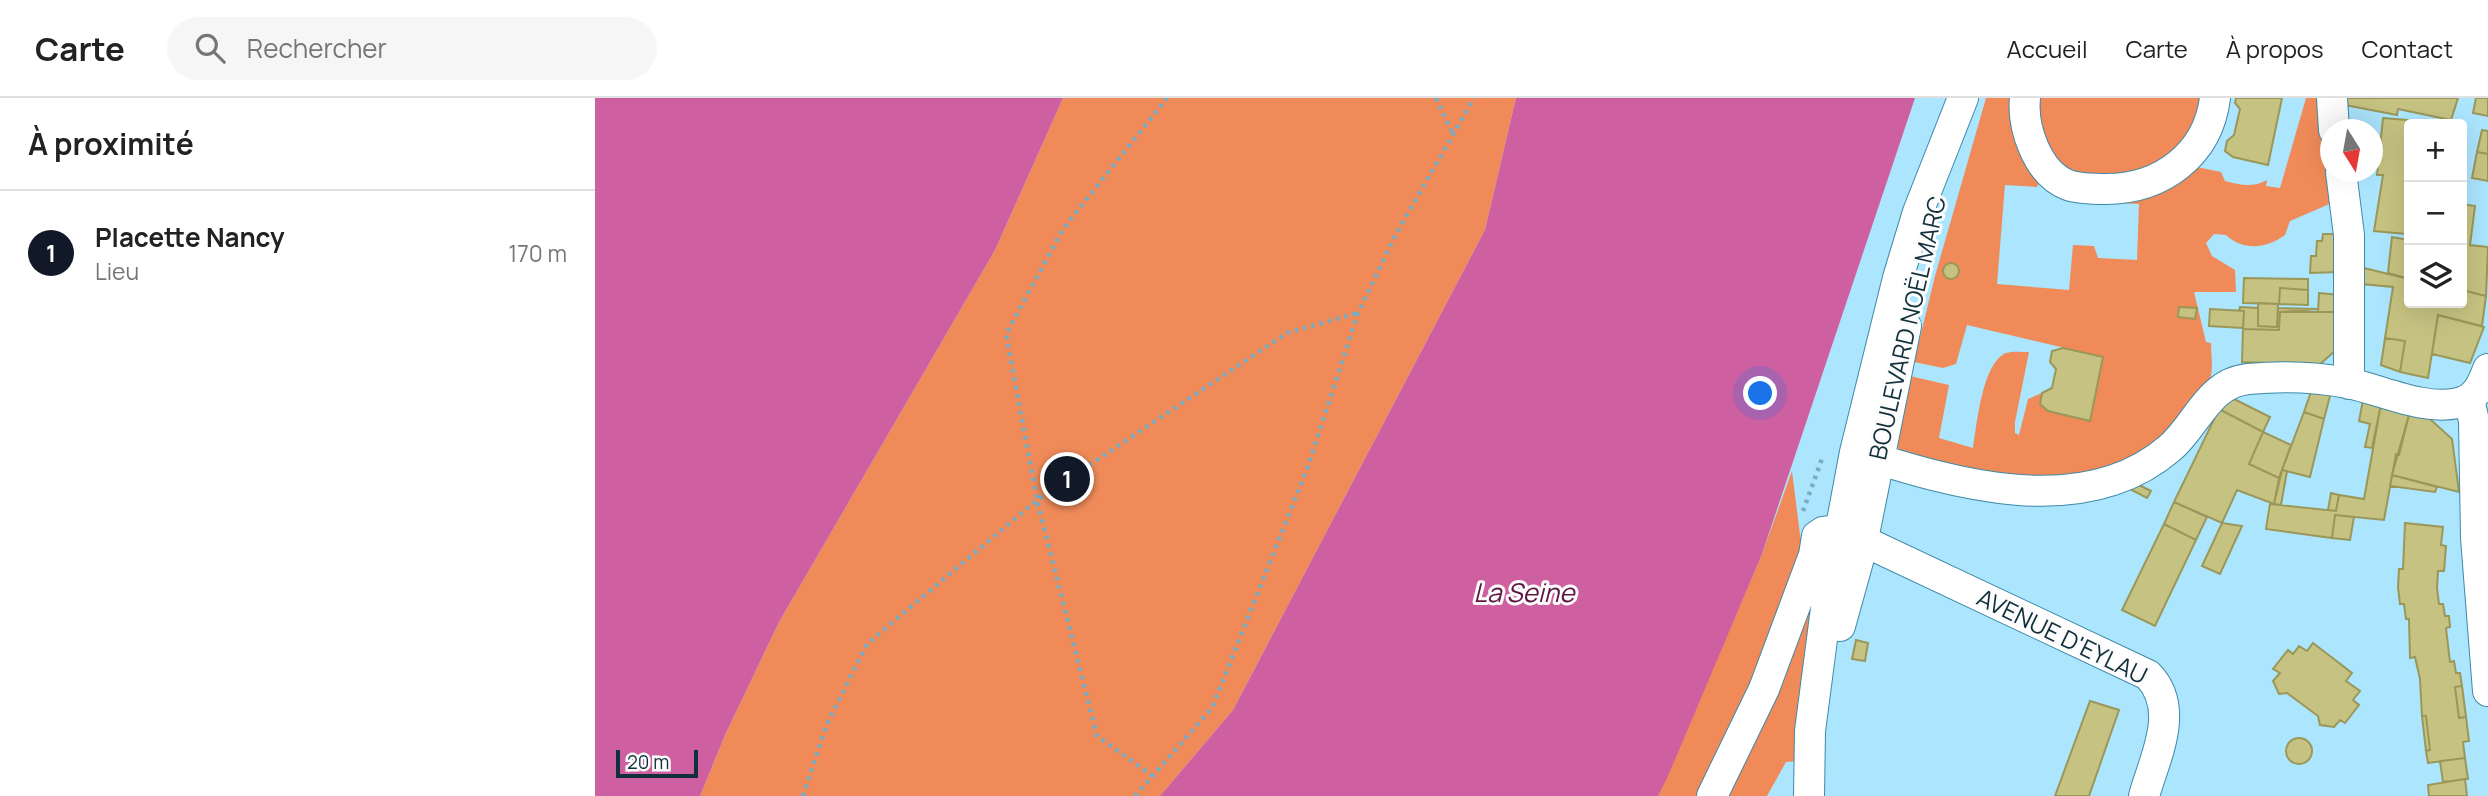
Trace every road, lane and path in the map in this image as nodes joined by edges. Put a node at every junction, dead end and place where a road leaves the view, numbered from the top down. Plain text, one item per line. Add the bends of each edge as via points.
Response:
1 (1167, 98) edge
2 (1436, 98) edge
3 (1474, 98) edge
4 (2025, 98) edge
5 (2215, 98) edge
6 (2332, 98) edge
7 (1960, 106) edge
8 (2333, 119) edge
9 (1453, 134) junction
10 (2342, 182) edge
11 (1358, 313) junction
12 (2488, 369) edge
13 (2349, 384) junction
14 (2469, 399) junction
15 (1827, 443) dead end
16 (1867, 456) junction
17 (1037, 500) junction
18 (1828, 538) junction
19 (1798, 593) junction
20 (1827, 601) junction
21 (2488, 691) edge
22 (1812, 764) junction
23 (1153, 776) junction
24 (803, 796) edge
25 (1135, 796) edge
26 (1712, 796) edge
27 (1809, 796) edge
28 (2144, 796) edge

1 - 17 path via 1063,229 1006,334
2 - 9 path
3 - 9 path
4 - 5 street via 2027,135 2041,159 2069,186 2096,189 2154,181 2182,164 2203,136
6 - 8 street
7 - 16 street, BOULEVARD NOËL MARC via 1906,327
9 - 11 path
10 - 13 street via 2349,235
11 - 17 path via 1287,333
11 - 23 path via 1307,469 1212,708
12 - 14 street via 2477,393
13 - 14 street via 2435,404
13 - 16 street via 2320,379 2231,383 2215,393 2171,447 2121,478 2088,488 2034,492
14 - 21 street via 2474,421 2476,538
15 - 18 path
16 - 18 street, BOULEVARD NOËL MARC
17 - 23 path via 1097,736
17 - 24 path via 867,645 826,726
18 - 19 street
18 - 20 street
18 - 22 street via 1839,629
18 - 28 street, AVENUE D'EYLAU via 2148,676 2163,696 2166,718
19 - 20 street via 1816,592
19 - 26 street via 1764,690
20 - 22 street via 1810,731
22 - 27 street
23 - 25 path

